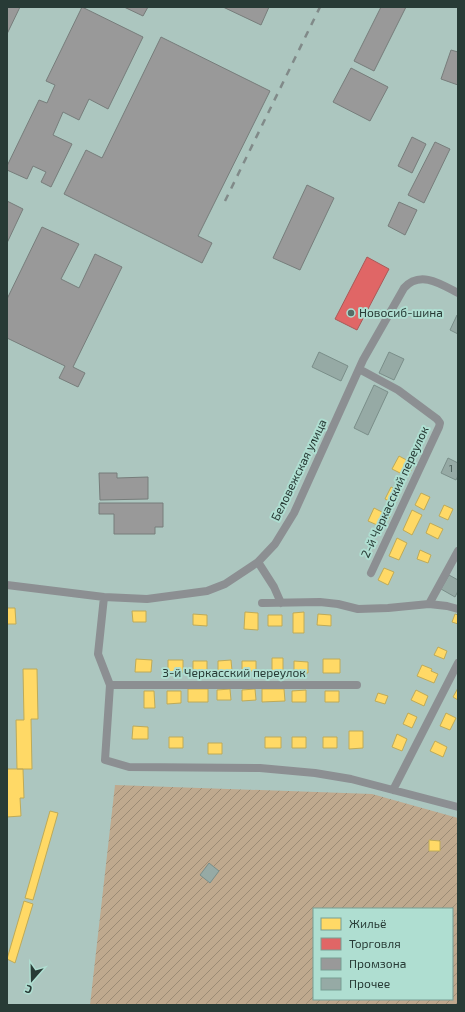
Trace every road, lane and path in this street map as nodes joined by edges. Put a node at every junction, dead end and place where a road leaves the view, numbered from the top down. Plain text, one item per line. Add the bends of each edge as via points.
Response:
1 (458, 293) edge
2 (359, 369) junction
3 (458, 551) edge
4 (258, 562) junction
5 (371, 573) dead end
6 (7, 585) edge
7 (104, 597) junction
8 (262, 603) dead end
9 (281, 603) junction
10 (429, 604) junction
11 (458, 609) edge
12 (458, 663) edge
13 (357, 684) dead end
14 (110, 685) junction
15 (393, 790) junction
16 (458, 807) edge

1 - 2 street, Беловежская улица via 433,280 416,280 408,284
2 - 4 street, Беловежская улица via 294,513 276,544
2 - 5 street, 2-й Черкасский переулок via 398,390 440,422
3 - 10 street
4 - 7 street, Беловежская улица via 225,584 207,591 147,599
4 - 9 street
6 - 7 street, Беловежская улица
7 - 14 street via 98,654
8 - 9 street
9 - 10 street via 320,602 358,609
10 - 11 street
12 - 15 street
13 - 14 street, 3-й Черкасский переулок
14 - 15 street via 105,760 129,767 260,768 315,773
15 - 16 street

